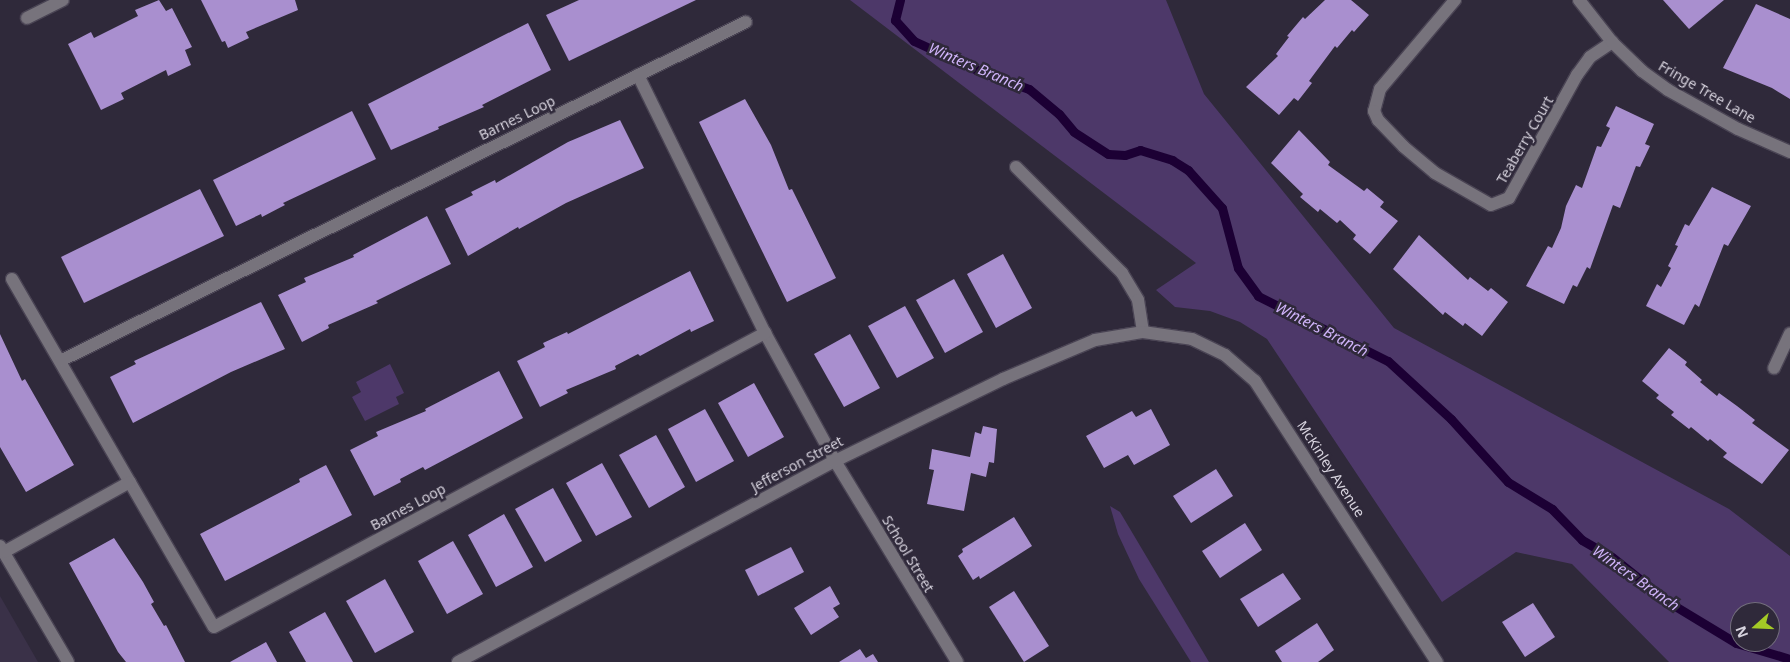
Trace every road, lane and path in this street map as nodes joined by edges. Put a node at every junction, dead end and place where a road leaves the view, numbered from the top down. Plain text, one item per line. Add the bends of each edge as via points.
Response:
1 (64, 0) edge
2 (1455, 0) edge
3 (1579, 0) edge
4 (28, 18) dead end
5 (746, 22) dead end
6 (1612, 42) junction
7 (638, 75) junction
8 (1790, 152) edge
9 (1016, 167) dead end
10 (12, 279) dead end
11 (1143, 332) junction
12 (1165, 333) joint
13 (1790, 333) edge
14 (765, 334) junction
15 (60, 361) junction
16 (1774, 368) dead end
17 (835, 461) junction
18 (130, 482) junction
19 (2, 549) edge
20 (466, 660) edge
21 (68, 662) edge
22 (956, 662) edge
23 (1437, 662) edge

1 - 4 street
2 - 6 street, Teaberry Court via 1380,89 1374,111 1378,120 1404,148 1435,173 1491,206 1509,198 1577,75 1590,57
3 - 6 street, Fringe Tree Lane
5 - 7 street, Barnes Loop
6 - 8 street, Fringe Tree Lane via 1668,90 1738,129
7 - 14 street
7 - 15 street, Barnes Loop
9 - 11 street via 1122,273 1138,300
10 - 15 street, Barnes Loop
11 - 12 street, Jefferson Street
11 - 17 street, Jefferson Street via 1095,340 1060,353
12 - 23 street, McKinley Avenue via 1192,340 1226,355 1255,381
13 - 16 street
14 - 17 street
14 - 18 street, Barnes Loop via 214,627
15 - 18 street, Barnes Loop
17 - 20 street, Jefferson Street
17 - 22 street, School Street
18 - 19 street
19 - 21 street

